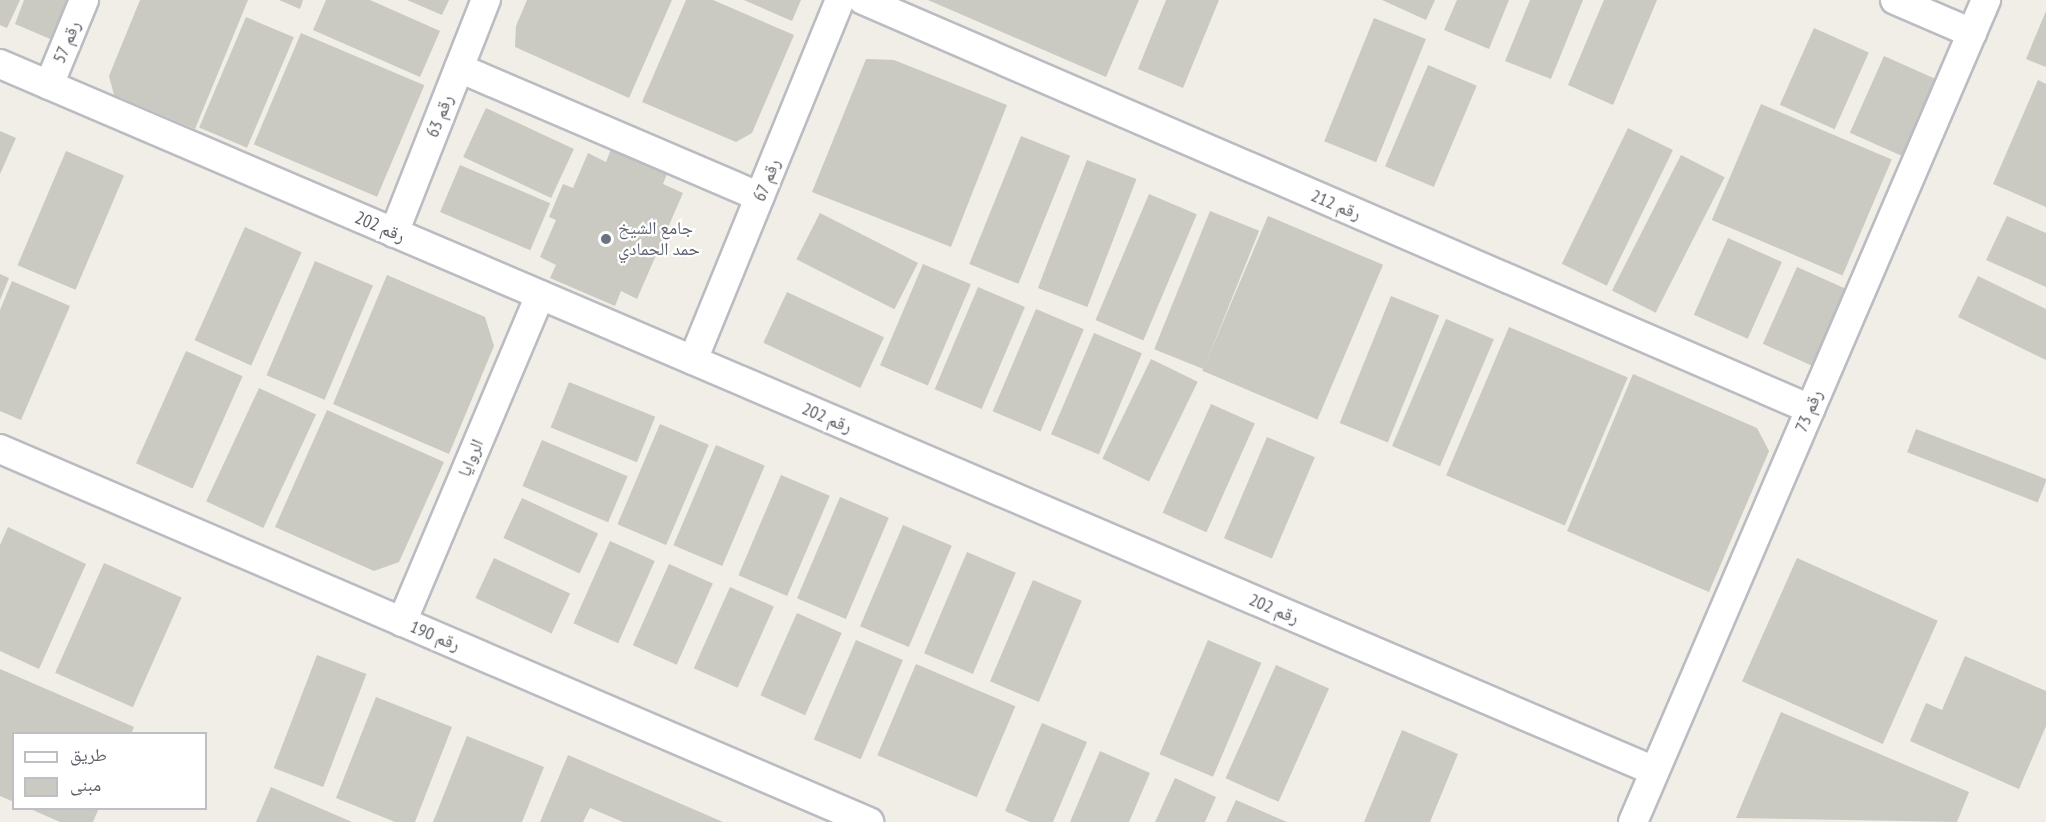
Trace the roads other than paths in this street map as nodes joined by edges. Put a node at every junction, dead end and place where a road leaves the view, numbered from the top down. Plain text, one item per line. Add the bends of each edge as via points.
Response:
1 (84, 0) edge
2 (486, 0) edge
3 (840, 0) edge
4 (863, 0) edge
5 (1895, 0) edge
6 (1986, 0) edge
7 (1972, 33) junction
8 (0, 64) edge
9 (459, 68) junction
10 (49, 85) junction
11 (760, 197) junction
12 (394, 233) junction
13 (540, 295) junction
14 (693, 360) junction
15 (1810, 409) junction
16 (0, 449) edge
17 (402, 622) junction
18 (1654, 771) junction
19 (866, 821) edge
20 (1633, 822) edge

1 - 10 street, رقم 57
2 - 9 street, رقم 63
3 - 11 street, رقم 67
4 - 15 street, رقم 212
5 - 7 street
6 - 7 street, رقم 73
7 - 15 street, رقم 73
8 - 10 street, رقم 202
9 - 11 street
9 - 12 street, رقم 63
10 - 12 street, رقم 202
11 - 14 street, رقم 67
12 - 13 street, رقم 202
13 - 14 street, رقم 202
13 - 17 street, الروايا
14 - 18 street, رقم 202
15 - 18 street, رقم 73
16 - 17 street, رقم 190
17 - 19 street, رقم 190
18 - 20 street, رقم 73

